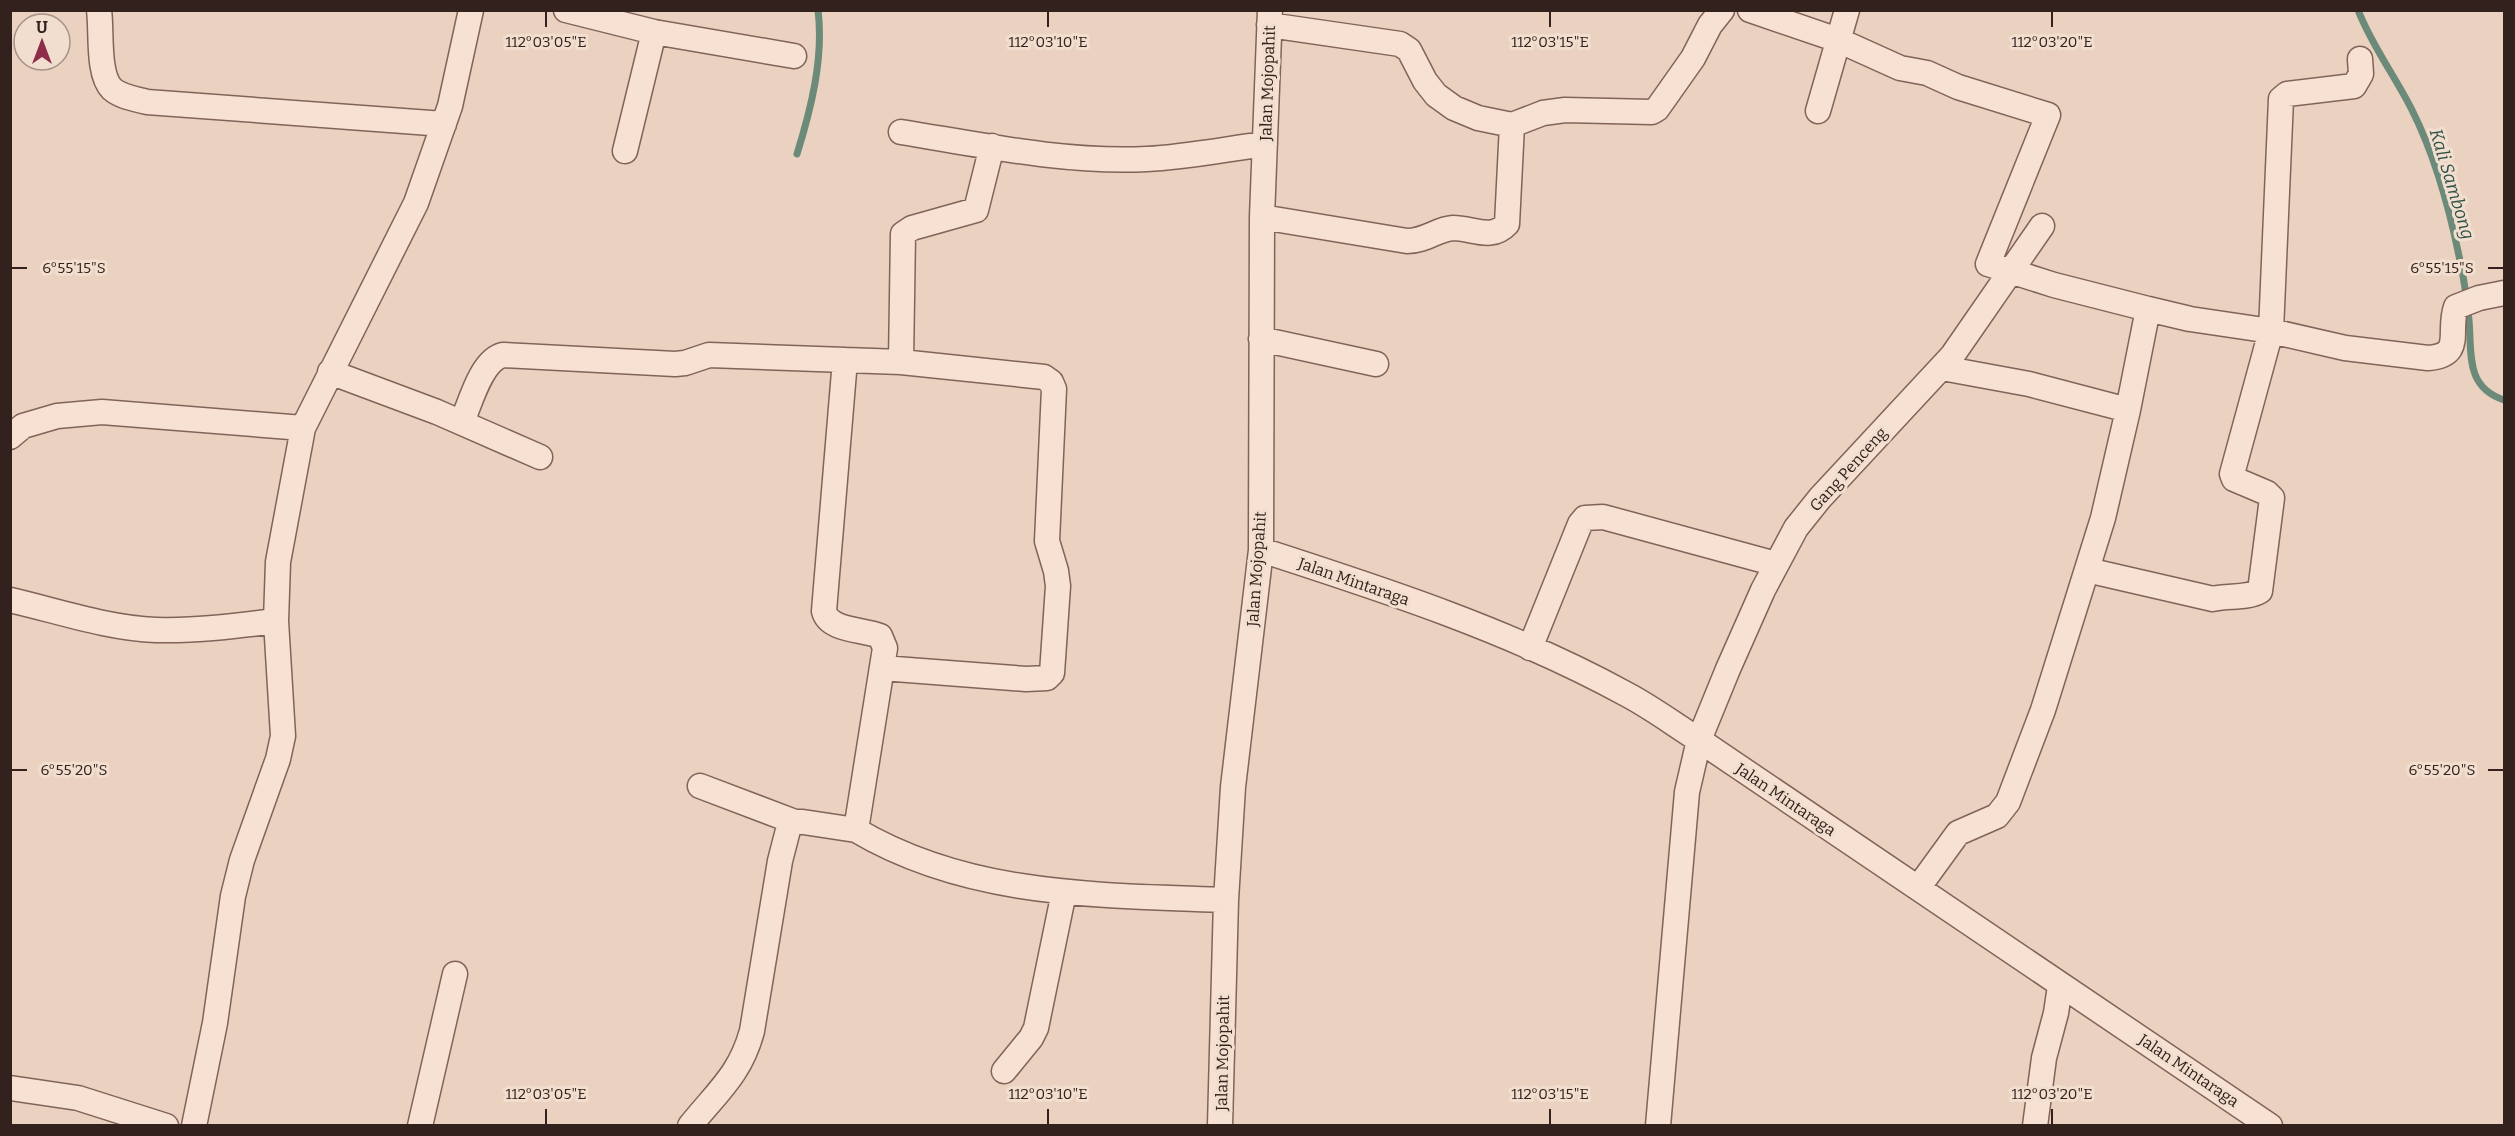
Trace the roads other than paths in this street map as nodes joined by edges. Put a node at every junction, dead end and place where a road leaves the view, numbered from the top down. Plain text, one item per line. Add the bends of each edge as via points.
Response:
1 (99, 10) edge
2 (471, 10) edge
3 (566, 10) edge
4 (1722, 10) edge
5 (1750, 10) edge
6 (1847, 10) edge
7 (1270, 18) edge
8 (654, 32) junction
9 (1838, 40) junction
10 (794, 56) dead end
11 (2360, 59) dead end
12 (1818, 111) dead end
13 (444, 124) junction
14 (1512, 125) junction
15 (901, 132) dead end
16 (1265, 144) junction
17 (992, 146) junction
18 (625, 151) dead end
19 (1262, 217) junction
20 (2042, 226) dead end
21 (2505, 292) edge
22 (2148, 309) junction
23 (2271, 331) junction
24 (1261, 339) junction
25 (844, 360) junction
26 (901, 362) junction
27 (1376, 364) dead end
28 (1942, 368) junction
29 (330, 372) junction
30 (2128, 410) junction
31 (462, 422) junction
32 (303, 428) junction
33 (10, 437) edge
34 (540, 457) dead end
35 (1261, 550) junction
36 (1776, 564) junction
37 (2087, 570) junction
38 (10, 600) edge
39 (276, 621) junction
40 (1530, 648) junction
41 (882, 668) junction
42 (1699, 740) junction
43 (700, 786) dead end
44 (795, 822) junction
45 (856, 830) junction
46 (1918, 888) junction
47 (1064, 892) junction
48 (1226, 900) junction
49 (455, 974) dead end
50 (2060, 986) junction
51 (1004, 1071) dead end
52 (10, 1088) edge
53 (166, 1125) edge
54 (194, 1125) edge
55 (420, 1125) edge
56 (690, 1125) edge
57 (1220, 1125) edge
58 (1658, 1125) edge
59 (2035, 1125) edge
60 (2270, 1125) edge

1 - 13 street via 106,80 113,90 126,97 147,102
2 - 13 street
3 - 8 street
4 - 14 street via 1693,58 1652,112 1565,110 1543,113
5 - 9 street
6 - 9 street
7 - 14 street via 1400,44 1409,50 1436,95 1478,118
7 - 16 street, Jalan Mojopahit
8 - 10 street
8 - 18 street
9 - 12 street
9 - 22 street via 1900,68 1927,73 1958,87 2048,115 1988,264
11 - 23 street via 2361,74 2354,86 2287,94 2281,99
13 - 29 street via 416,203
14 - 19 street via 1507,224 1500,231 1453,228 1419,241 1407,241
15 - 17 street
16 - 17 street via 1148,159 1065,156
16 - 19 street, Jalan Mojopahit
17 - 26 street via 976,210 903,234
19 - 24 street, Jalan Mojopahit
20 - 28 street, Gang Penceng
21 - 23 street via 2469,301 2454,310 2451,348 2440,357 2345,348
22 - 23 street
22 - 30 street
23 - 37 street via 2232,474 2234,479 2272,498 2260,591 2213,599
24 - 27 street
24 - 35 street, Jalan Mojopahit
25 - 26 street
25 - 31 street via 709,355 675,364 503,356 485,367
25 - 41 street via 824,611 825,617 836,624 880,636 885,648
26 - 41 street via 1044,377 1051,382 1054,390 1047,541 1058,586 1053,667 1049,676 1034,679
28 - 30 street via 2029,384
28 - 36 street, Gang Penceng via 1820,498 1796,528
29 - 31 street
29 - 32 street
30 - 37 street
31 - 34 street
32 - 33 street via 102,412 57,416 23,426
32 - 39 street via 278,562
35 - 40 street, Jalan Mintaraga via 1443,612
35 - 48 street, Jalan Mojopahit via 1233,787
36 - 40 street via 1603,518 1585,518
36 - 42 street, Gang Penceng
37 - 46 street via 2043,710 2004,810 1958,833
38 - 39 street via 153,630
39 - 54 street via 283,736 233,896 215,1023
40 - 42 street, Jalan Mintaraga via 1627,694
41 - 45 street
42 - 46 street, Jalan Mintaraga
42 - 58 street, Gang Penceng via 1684,815
43 - 44 street
44 - 45 street
44 - 56 street via 785,836 746,1054 725,1086
45 - 47 street via 907,856 962,875
46 - 50 street, Jalan Mintaraga
47 - 48 street
47 - 51 street via 1036,1028
48 - 57 street, Jalan Mojopahit
49 - 55 street
50 - 59 street via 2044,1058
50 - 60 street, Jalan Mintaraga
52 - 53 street via 78,1098

